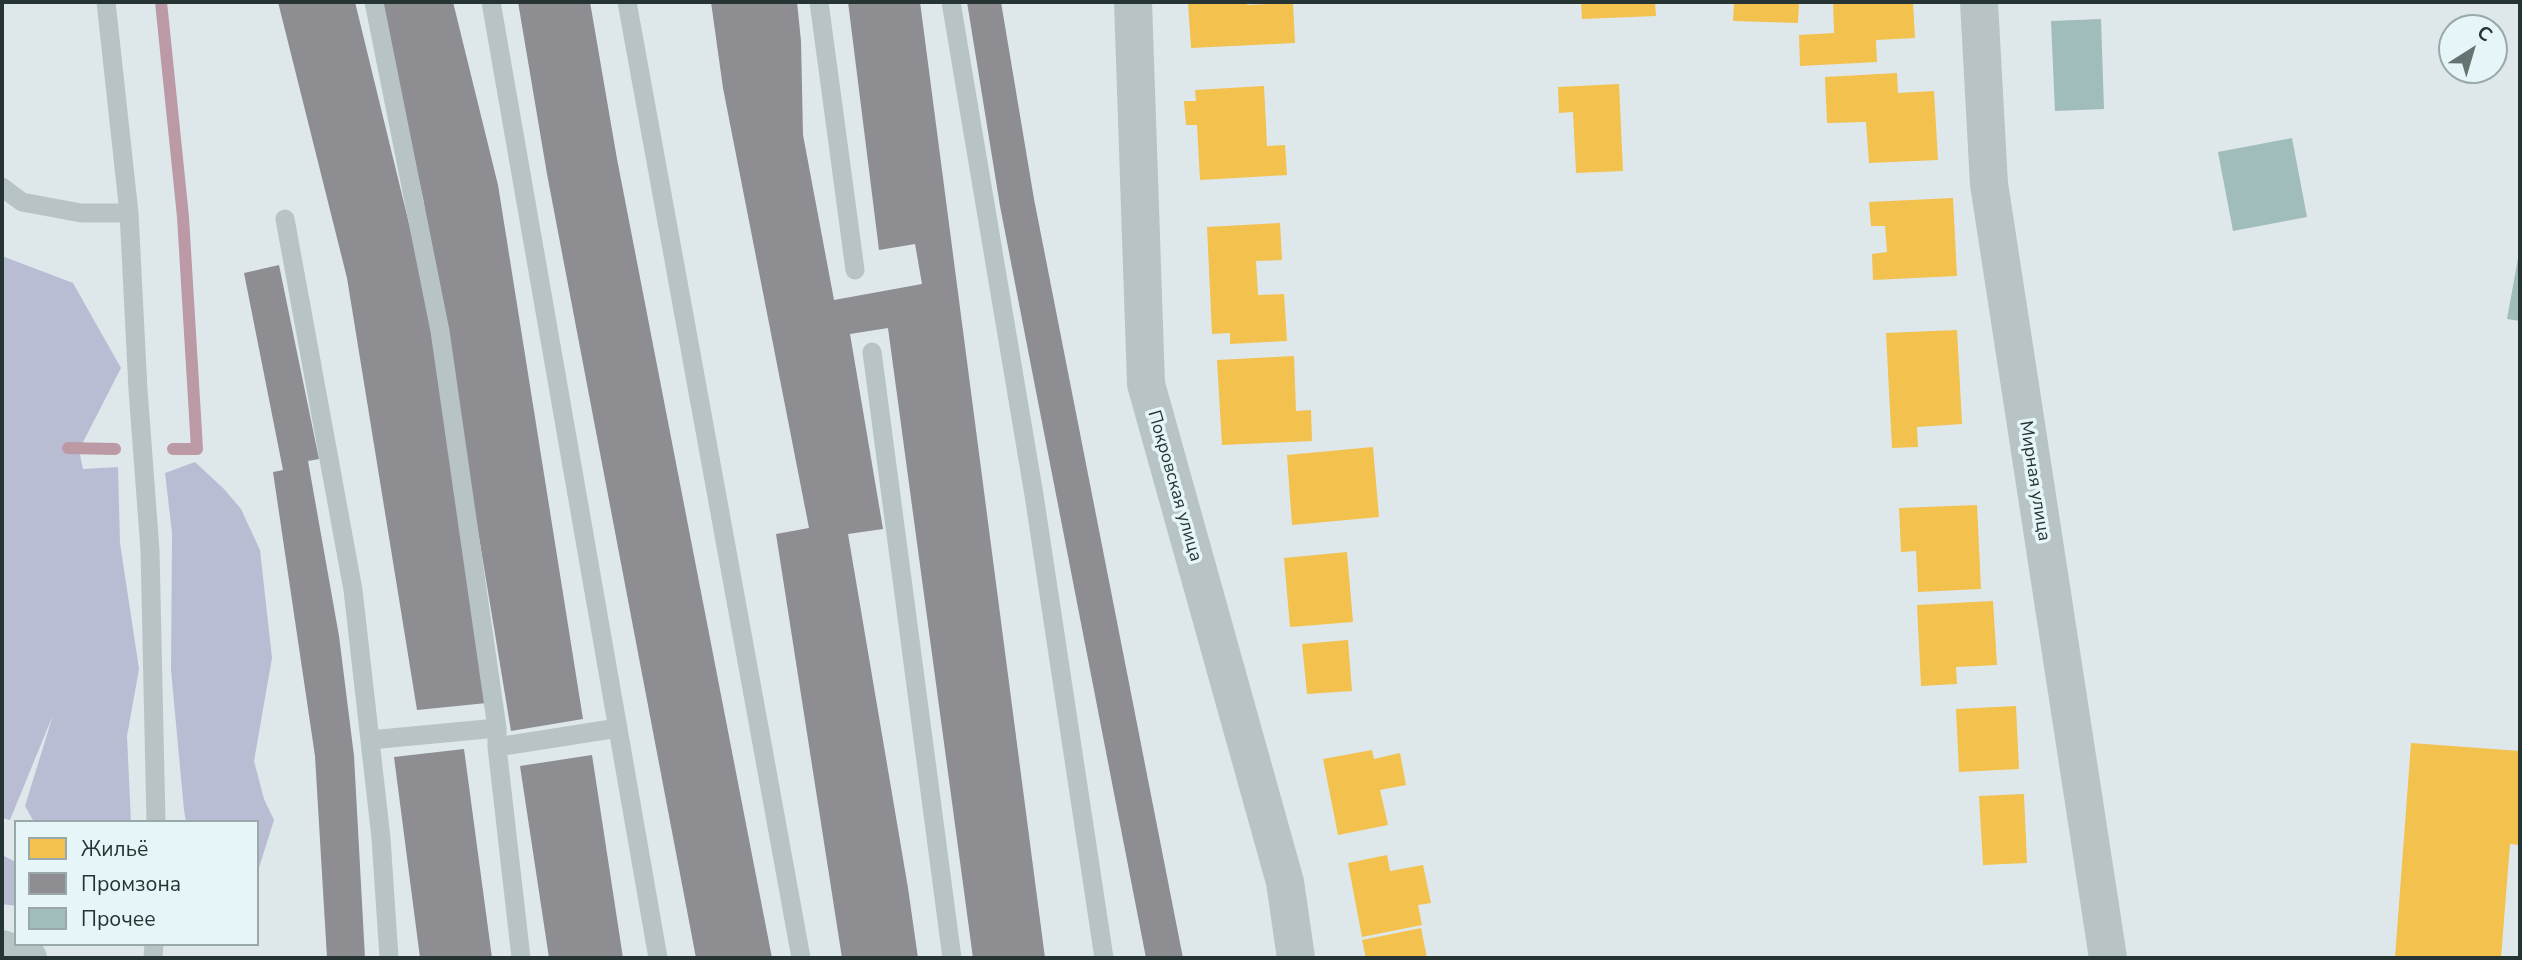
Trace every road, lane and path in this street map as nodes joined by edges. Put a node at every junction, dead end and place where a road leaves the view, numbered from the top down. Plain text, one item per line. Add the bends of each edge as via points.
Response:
1 (106, 2) edge
2 (374, 2) edge
3 (491, 2) edge
4 (627, 2) edge
5 (819, 2) edge
6 (951, 2) edge
7 (1133, 2) edge
8 (1979, 2) edge
9 (2, 187) edge
10 (129, 213) junction
11 (285, 219) dead end
12 (855, 270) dead end
13 (872, 352) dead end
14 (618, 728) junction
15 (496, 738) junction
16 (370, 740) junction
17 (156, 820) edge
18 (2, 948) edge
19 (29, 958) edge
20 (389, 958) edge
21 (521, 958) edge
22 (658, 958) edge
23 (801, 958) edge
24 (952, 958) edge
25 (1104, 958) edge
26 (1296, 958) edge
27 (2108, 958) edge

1 - 10 lane
2 - 15 lane via 440,331
3 - 14 lane
4 - 23 lane
5 - 12 lane
6 - 25 lane via 1034,495
7 - 26 street, Покровская улица via 1146,384 1285,882
8 - 27 street, Мирная улица via 1989,184
9 - 10 lane via 22,202 81,213
10 - 17 lane via 150,550
11 - 16 lane via 353,590
13 - 24 lane
14 - 15 lane
14 - 22 lane
15 - 16 lane
15 - 21 lane
16 - 20 lane
18 - 19 street

